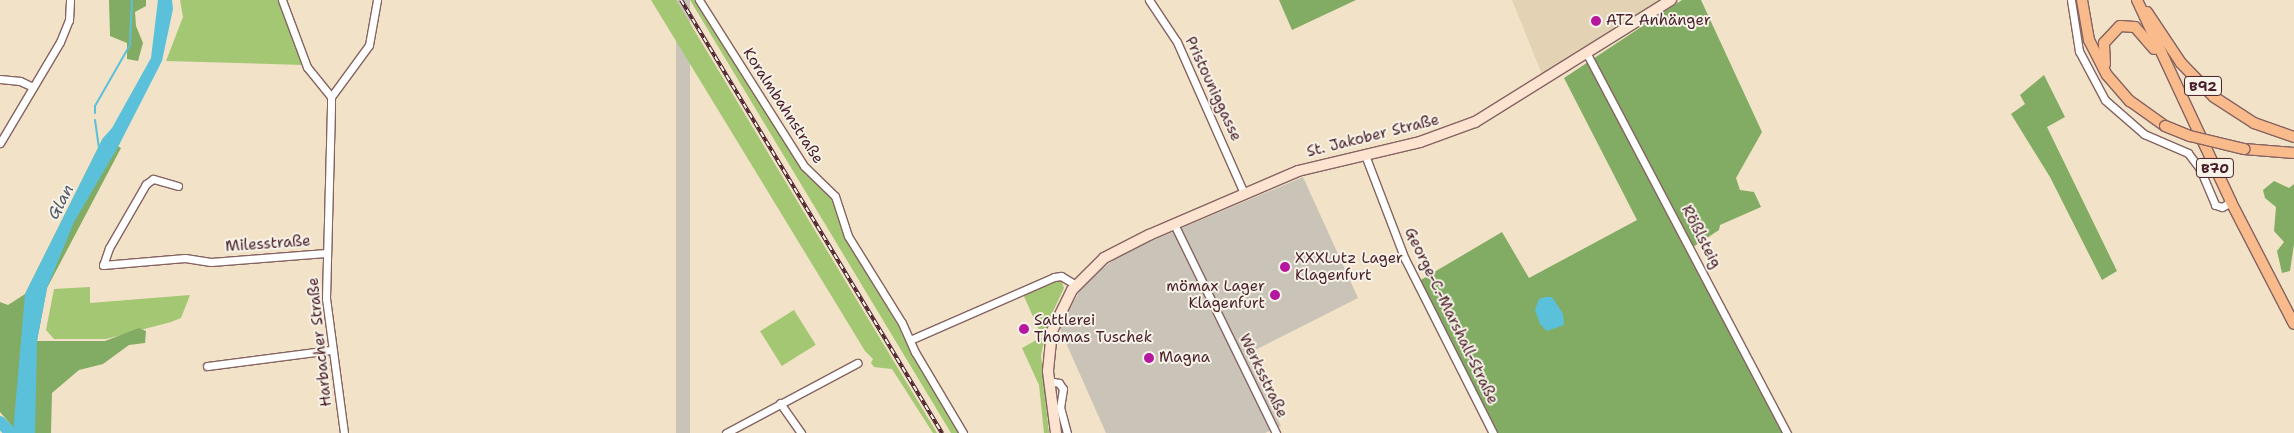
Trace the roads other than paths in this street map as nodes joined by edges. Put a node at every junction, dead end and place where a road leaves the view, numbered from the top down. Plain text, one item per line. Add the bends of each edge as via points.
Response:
1 (70, 0) edge
2 (282, 0) edge
3 (377, 0) edge
4 (699, 0) edge
5 (1149, 0) edge
6 (1671, 0) edge
7 (2071, 0) edge
8 (2082, 0) edge
9 (2139, 0) edge
10 (1587, 54) junction
11 (2164, 63) junction
12 (2107, 75) junction
13 (0, 79) edge
14 (33, 87) junction
15 (331, 97) junction
16 (2294, 137) edge
17 (0, 143) edge
18 (2294, 153) edge
19 (1365, 155) junction
20 (178, 186) dead end
21 (1244, 193) junction
22 (2231, 202) junction
23 (1174, 224) junction
24 (326, 253) junction
25 (1076, 284) junction
26 (2294, 324) edge
27 (910, 340) junction
28 (331, 350) junction
29 (857, 363) dead end
30 (207, 366) dead end
31 (1048, 381) junction
32 (780, 403) junction
33 (344, 433) edge
34 (726, 433) edge
35 (801, 433) edge
36 (962, 433) edge
37 (1056, 433) edge
38 (1067, 433) edge
39 (1276, 433) edge
40 (1493, 433) edge
41 (1787, 433) edge

1 - 14 street via 66,30
2 - 15 street via 307,67
3 - 15 street via 369,45
4 - 27 street, Koralmbahnstraße via 810,175 835,196 848,236
5 - 21 street, Pristouniggasse via 1177,42
6 - 10 main road, St. Jakober Straße
7 - 22 street via 2079,51 2106,100 2144,134 2188,153 2200,169 2215,205 2222,207
8 - 12 main road via 2089,40
9 - 11 main road, B70
9 - 16 main road, B92 via 2181,63 2214,97 2254,123
10 - 19 main road, St. Jakober Straße via 1475,122 1420,142
10 - 41 street, Rößlsteig
11 - 12 main road, B92 via 2135,27 2120,26 2104,43 2102,51
11 - 22 main road, B70
12 - 18 main road, bridge via 2130,101 2165,126 2190,136 2244,149
13 - 14 street via 20,81
14 - 17 street
15 - 24 street, Harbacher Straße
19 - 21 main road, St. Jakober Straße via 1322,163
19 - 40 street, George-C.-Marshall-Straße via 1405,259
20 - 24 street, Milesstraße via 153,179 146,184 109,248 103,265 185,258 211,262
21 - 23 main road, St. Jakober Straße
22 - 26 main road, B70
23 - 25 main road, St. Jakober Straße via 1110,254
23 - 39 street, Werksstraße
24 - 28 street, Harbacher Straße
25 - 27 street via 1061,276 1054,277
25 - 31 main road, St. Jakober Straße via 1060,309 1052,331
27 - 36 street, Koralmbahnstraße
28 - 30 street
28 - 33 street, Harbacher Straße
29 - 32 street
31 - 37 main road, St. Jakober Straße
31 - 38 street via 1059,383 1063,389 1060,408
32 - 34 street
32 - 35 street

